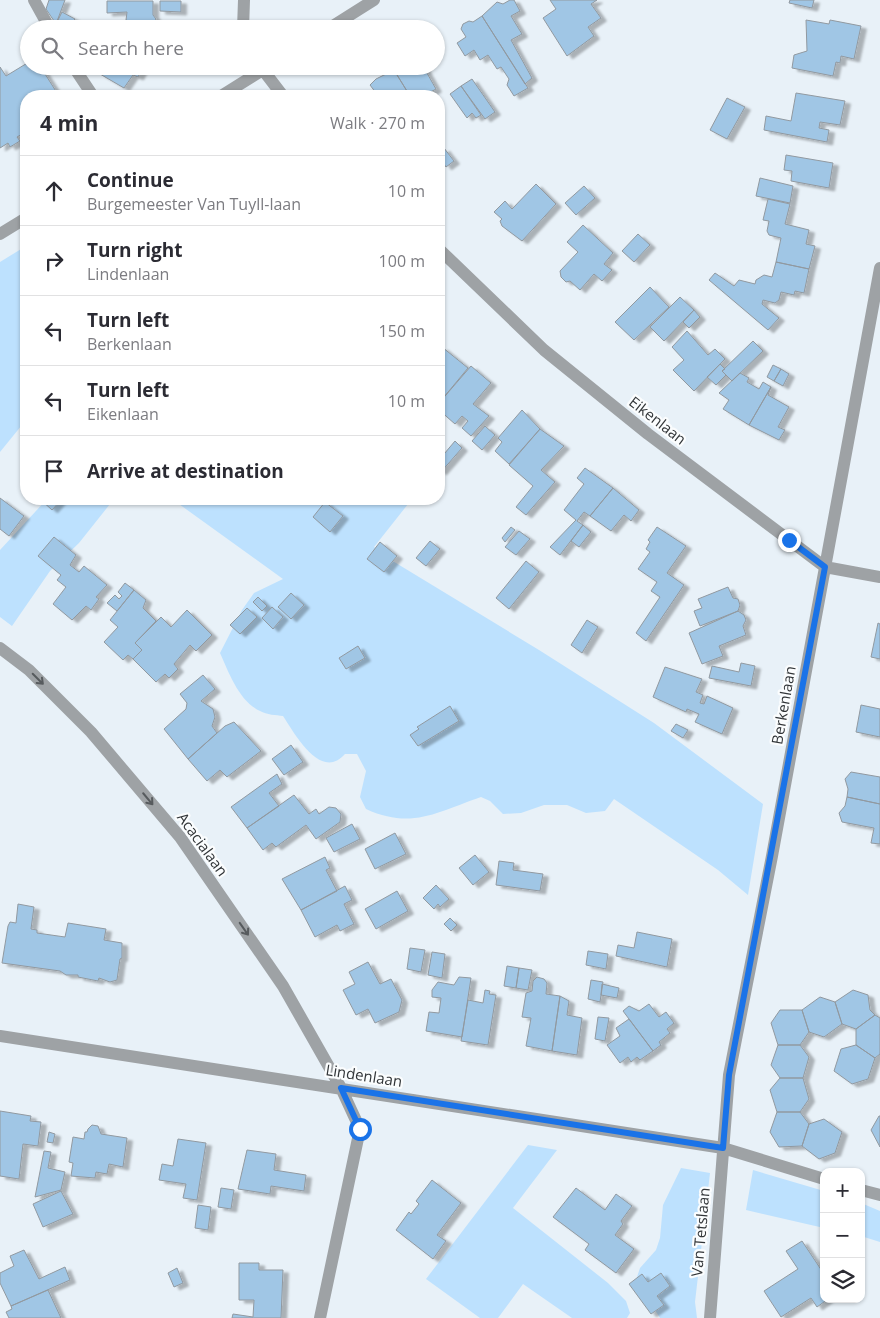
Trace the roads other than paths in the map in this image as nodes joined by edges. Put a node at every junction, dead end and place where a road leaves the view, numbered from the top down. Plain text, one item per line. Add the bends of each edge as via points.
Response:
1 (34, 0) edge
2 (244, 0) edge
3 (374, 0) edge
4 (45, 20) edge
5 (243, 20) edge
6 (342, 20) edge
7 (79, 75) edge
8 (253, 75) edge
9 (269, 75) edge
10 (89, 90) edge
11 (230, 90) edge
12 (279, 90) edge
13 (20, 222) edge
14 (0, 234) edge
15 (445, 255) edge
16 (880, 268) edge
17 (825, 567) junction
18 (880, 577) edge
19 (0, 648) edge
20 (0, 1036) edge
21 (341, 1088) junction
22 (723, 1148) junction
23 (820, 1178) edge
24 (865, 1191) edge
25 (880, 1196) edge
26 (320, 1318) edge
27 (710, 1318) edge

1 - 4 street
2 - 5 street
3 - 6 street
7 - 10 street
8 - 11 street
9 - 12 street
13 - 14 street
15 - 17 street, Eikenlaan via 544,350 656,440
16 - 17 street, Berkenlaan
17 - 18 street, Eikenlaan
17 - 22 street, Berkenlaan via 729,1075
19 -> 21 street, Acacialaan via 29,670 91,732 180,837 283,986
20 - 21 street, Lindenlaan
21 - 22 street, Lindenlaan
21 - 26 street, Acacialaan via 360,1129
22 - 23 street, Lindenlaan
22 - 27 street, Van Tetslaan
24 - 25 street

